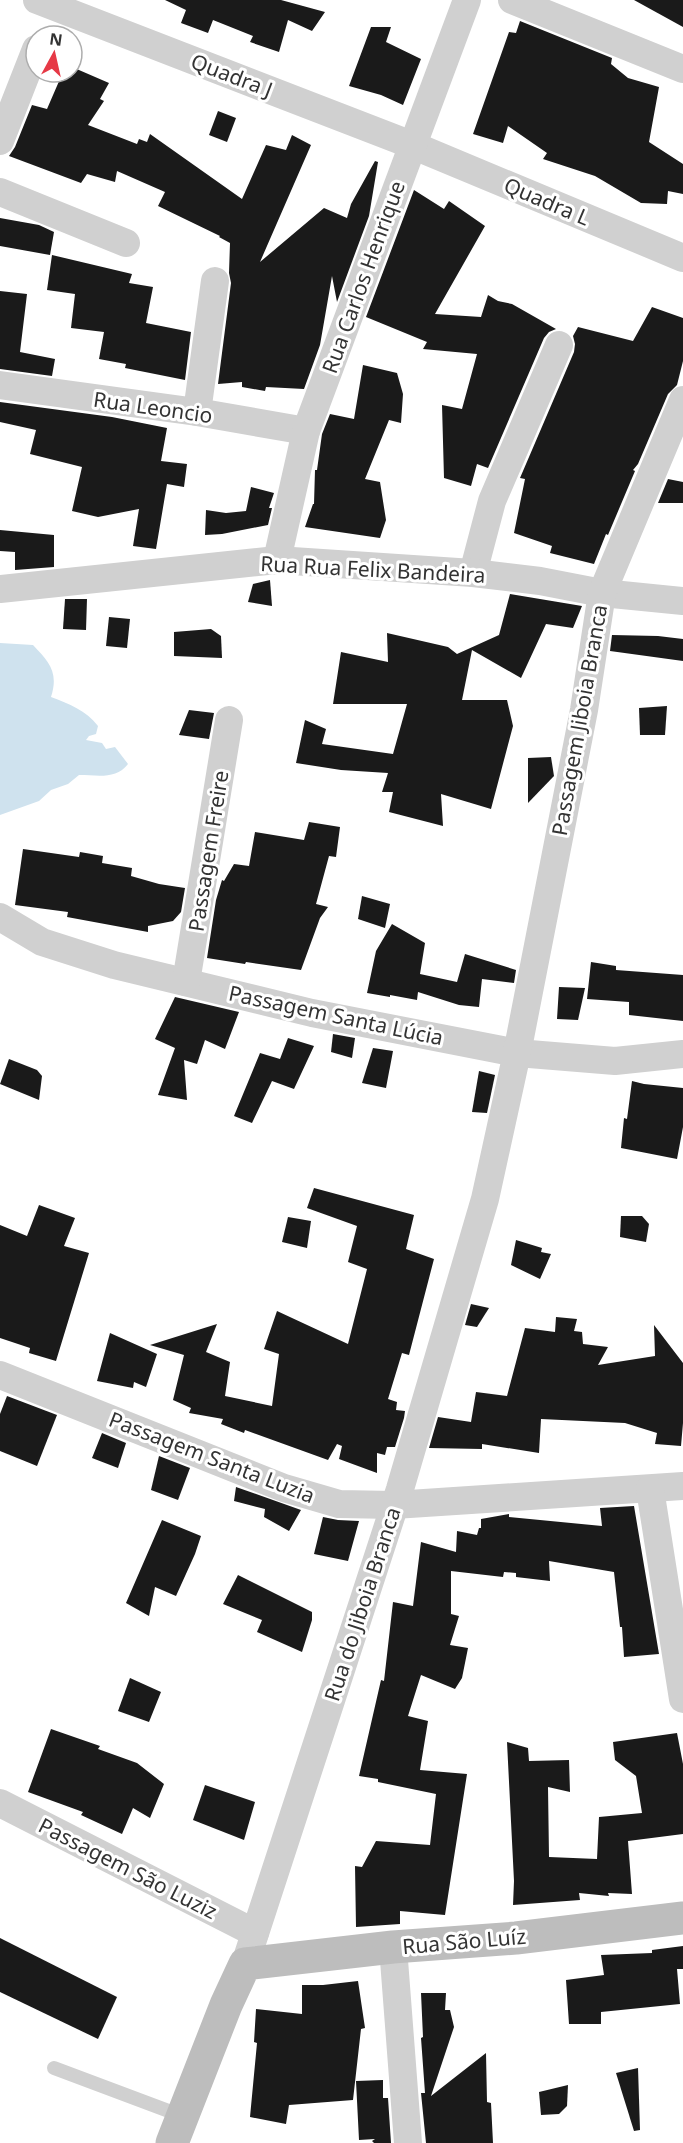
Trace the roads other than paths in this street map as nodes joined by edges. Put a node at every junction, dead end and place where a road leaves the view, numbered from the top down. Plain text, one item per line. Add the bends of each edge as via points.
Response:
1 (467, 0) edge
2 (512, 0) edge
3 (48, 2) edge
4 (43, 24) edge
5 (683, 69) edge
6 (24, 80) edge
7 (0, 141) edge
8 (412, 145) junction
9 (0, 192) edge
10 (126, 243) dead end
11 (683, 258) edge
12 (215, 281) dead end
13 (559, 345) dead end
14 (0, 385) edge
15 (683, 400) edge
16 (197, 412) junction
17 (306, 431) junction
18 (277, 560) junction
19 (473, 573) junction
20 (0, 589) edge
21 (602, 593) junction
22 (683, 602) edge
23 (229, 720) dead end
24 (0, 917) edge
25 (186, 982) junction
26 (517, 1053) junction
27 (683, 1054) edge
28 (0, 1375) edge
29 (683, 1486) edge
30 (650, 1489) junction
31 (394, 1505) junction
32 (683, 1699) edge
33 (0, 1803) edge
34 (683, 1918) edge
35 (255, 1933) junction
36 (393, 1947) junction
37 (245, 1964) junction
38 (54, 2068) dead end
39 (177, 2129) edge
40 (408, 2143) edge

1 - 8 street, Rua Carlos Henrique
2 - 5 street
3 - 4 street
3 - 8 street, Quadra J
6 - 7 street
8 - 11 street, Quadra L
8 - 17 street, Rua Carlos Henrique
9 - 10 street
12 - 16 street
13 - 19 street via 492,501
14 - 16 street, Rua Leoncio
15 - 21 street, Passagem Jiboia Branca
16 - 17 street, Rua Leoncio
17 - 18 street, Rua Carlos Henrique
18 - 19 street, Rua Rua Felix Bandeira
18 - 20 street, Rua Rua Felix Bandeira
19 - 21 street, Rua Rua Felix Bandeira
21 - 22 street, Rua Rua Felix Bandeira
21 - 26 street, Passagem Jiboia Branca via 584,710
23 - 25 street, Passagem Freire
24 - 25 street, Passagem Santa Lúcia via 42,942
25 - 26 street, Passagem Santa Lúcia via 312,1013
26 - 27 street, Passagem Santa Lúcia via 615,1061
26 - 31 street, Rua do Jiboia Branca via 485,1199
28 - 31 street, Passagem Santa Luzia via 284,1488 339,1504
29 - 30 street, Passagem Santa Luzia
30 - 31 street, Passagem Santa Luzia
30 - 32 street
31 - 35 street, Rua do Jiboia Branca
33 - 35 street, Passagem São Luziz
34 - 36 main road, Rua São Luíz via 516,1938
35 - 37 street, Rua do Jiboia Branca
36 - 37 main road, Rua São Luíz
36 - 40 street
37 - 39 main road, Rua do Jiboia Branca
38 - 39 lane

